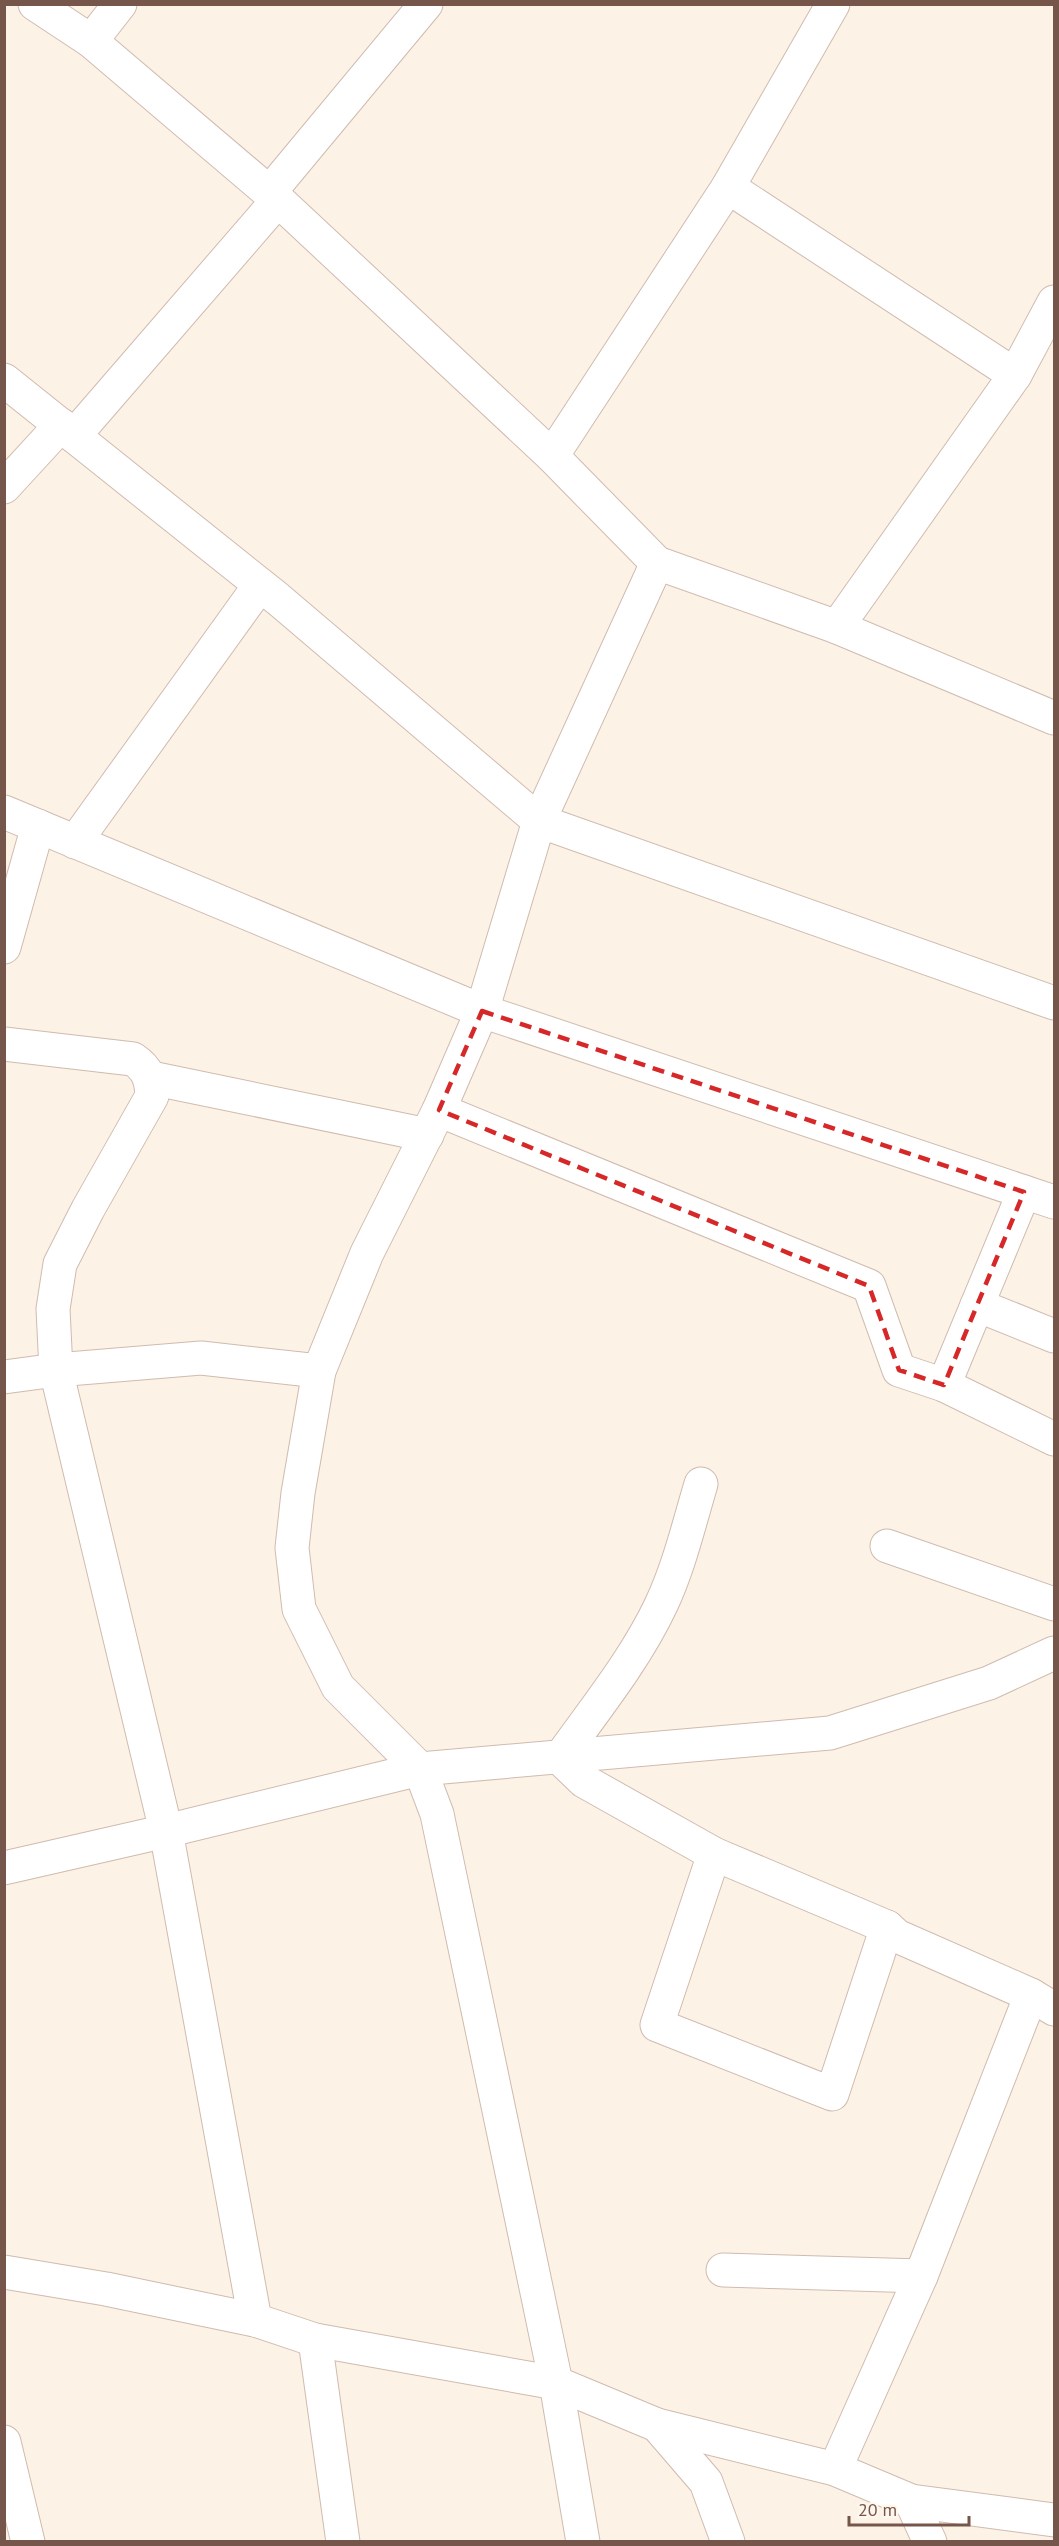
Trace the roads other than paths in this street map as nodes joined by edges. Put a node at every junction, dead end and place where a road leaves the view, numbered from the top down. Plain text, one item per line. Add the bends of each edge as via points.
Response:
1 (36, 4) edge
2 (120, 4) edge
3 (426, 4) edge
4 (833, 4) edge
5 (91, 41) junction
6 (728, 187) junction
7 (273, 196) junction
8 (1054, 302) edge
9 (1015, 375) junction
10 (4, 380) edge
11 (67, 430) junction
12 (552, 456) junction
13 (4, 488) edge
14 (657, 563) junction
15 (260, 585) junction
16 (837, 627) junction
17 (1054, 718) edge
18 (4, 812) edge
19 (540, 821) junction
20 (38, 826) junction
21 (75, 842) junction
22 (4, 947) edge
23 (1054, 1003) edge
24 (482, 1011) junction
25 (4, 1044) edge
26 (151, 1078) junction
27 (433, 1123) junction
28 (1039, 1197) edge
29 (977, 1305) junction
30 (1054, 1336) edge
31 (56, 1370) junction
32 (319, 1371) junction
33 (4, 1377) edge
34 (944, 1385) junction
35 (1054, 1439) edge
36 (701, 1484) dead end
37 (887, 1546) dead end
38 (1054, 1604) edge
39 (1054, 1653) edge
40 (560, 1758) junction
41 (420, 1769) junction
42 (166, 1832) junction
43 (714, 1854) junction
44 (4, 1868) edge
45 (887, 1927) junction
46 (1046, 1997) edge
47 (723, 2270) dead end
48 (4, 2272) edge
49 (921, 2276) junction
50 (255, 2320) junction
51 (315, 2340) junction
52 (556, 2383) junction
53 (657, 2425) junction
54 (4, 2442) edge
55 (835, 2469) junction
56 (911, 2501) junction
57 (1054, 2520) edge
58 (28, 2541) edge
59 (343, 2541) edge
60 (583, 2541) edge
61 (728, 2541) edge
62 (930, 2541) edge

1 - 5 street
2 - 5 street
3 - 7 street
4 - 6 street
5 - 7 street
6 - 9 street
6 - 12 street
7 - 11 street
7 - 12 street
8 - 9 street
9 - 16 street
10 - 11 street
11 - 13 street
11 - 15 street
12 - 14 street
14 - 16 street
14 - 19 street
15 - 19 street
15 - 21 street
16 - 17 street
18 - 20 street
19 - 23 street
19 - 24 street
20 - 21 street
20 - 22 street
21 - 24 street
24 - 27 street
24 - 28 street
25 - 26 street via 133,1059
26 - 27 street
26 - 31 street via 152,1096 60,1264 53,1309
27 - 32 street via 367,1253
27 - 34 street via 869,1286 899,1370
28 - 29 street
29 - 30 street
29 - 34 street
31 - 32 street via 201,1358
31 - 33 street
31 - 42 street
32 - 41 street via 293,1537 298,1609 338,1687
34 - 35 street
36 - 40 street via 661,1605 624,1669
37 - 38 street
39 - 40 street via 989,1683 830,1733
40 - 41 street
40 - 43 street via 584,1780
41 - 42 street
41 - 52 street via 437,1814
42 - 44 street
42 - 50 street
43 - 45 street
43 - 45 street via 657,2025 832,2094
45 - 46 street via 897,1936
46 - 49 street
47 - 49 street
48 - 50 street
49 - 55 street
50 - 51 street
51 - 52 street
51 - 59 street
52 - 53 street
52 - 60 street
53 - 55 street
53 - 61 street via 706,2482
54 - 58 street
55 - 56 street
56 - 57 street
56 - 62 street

